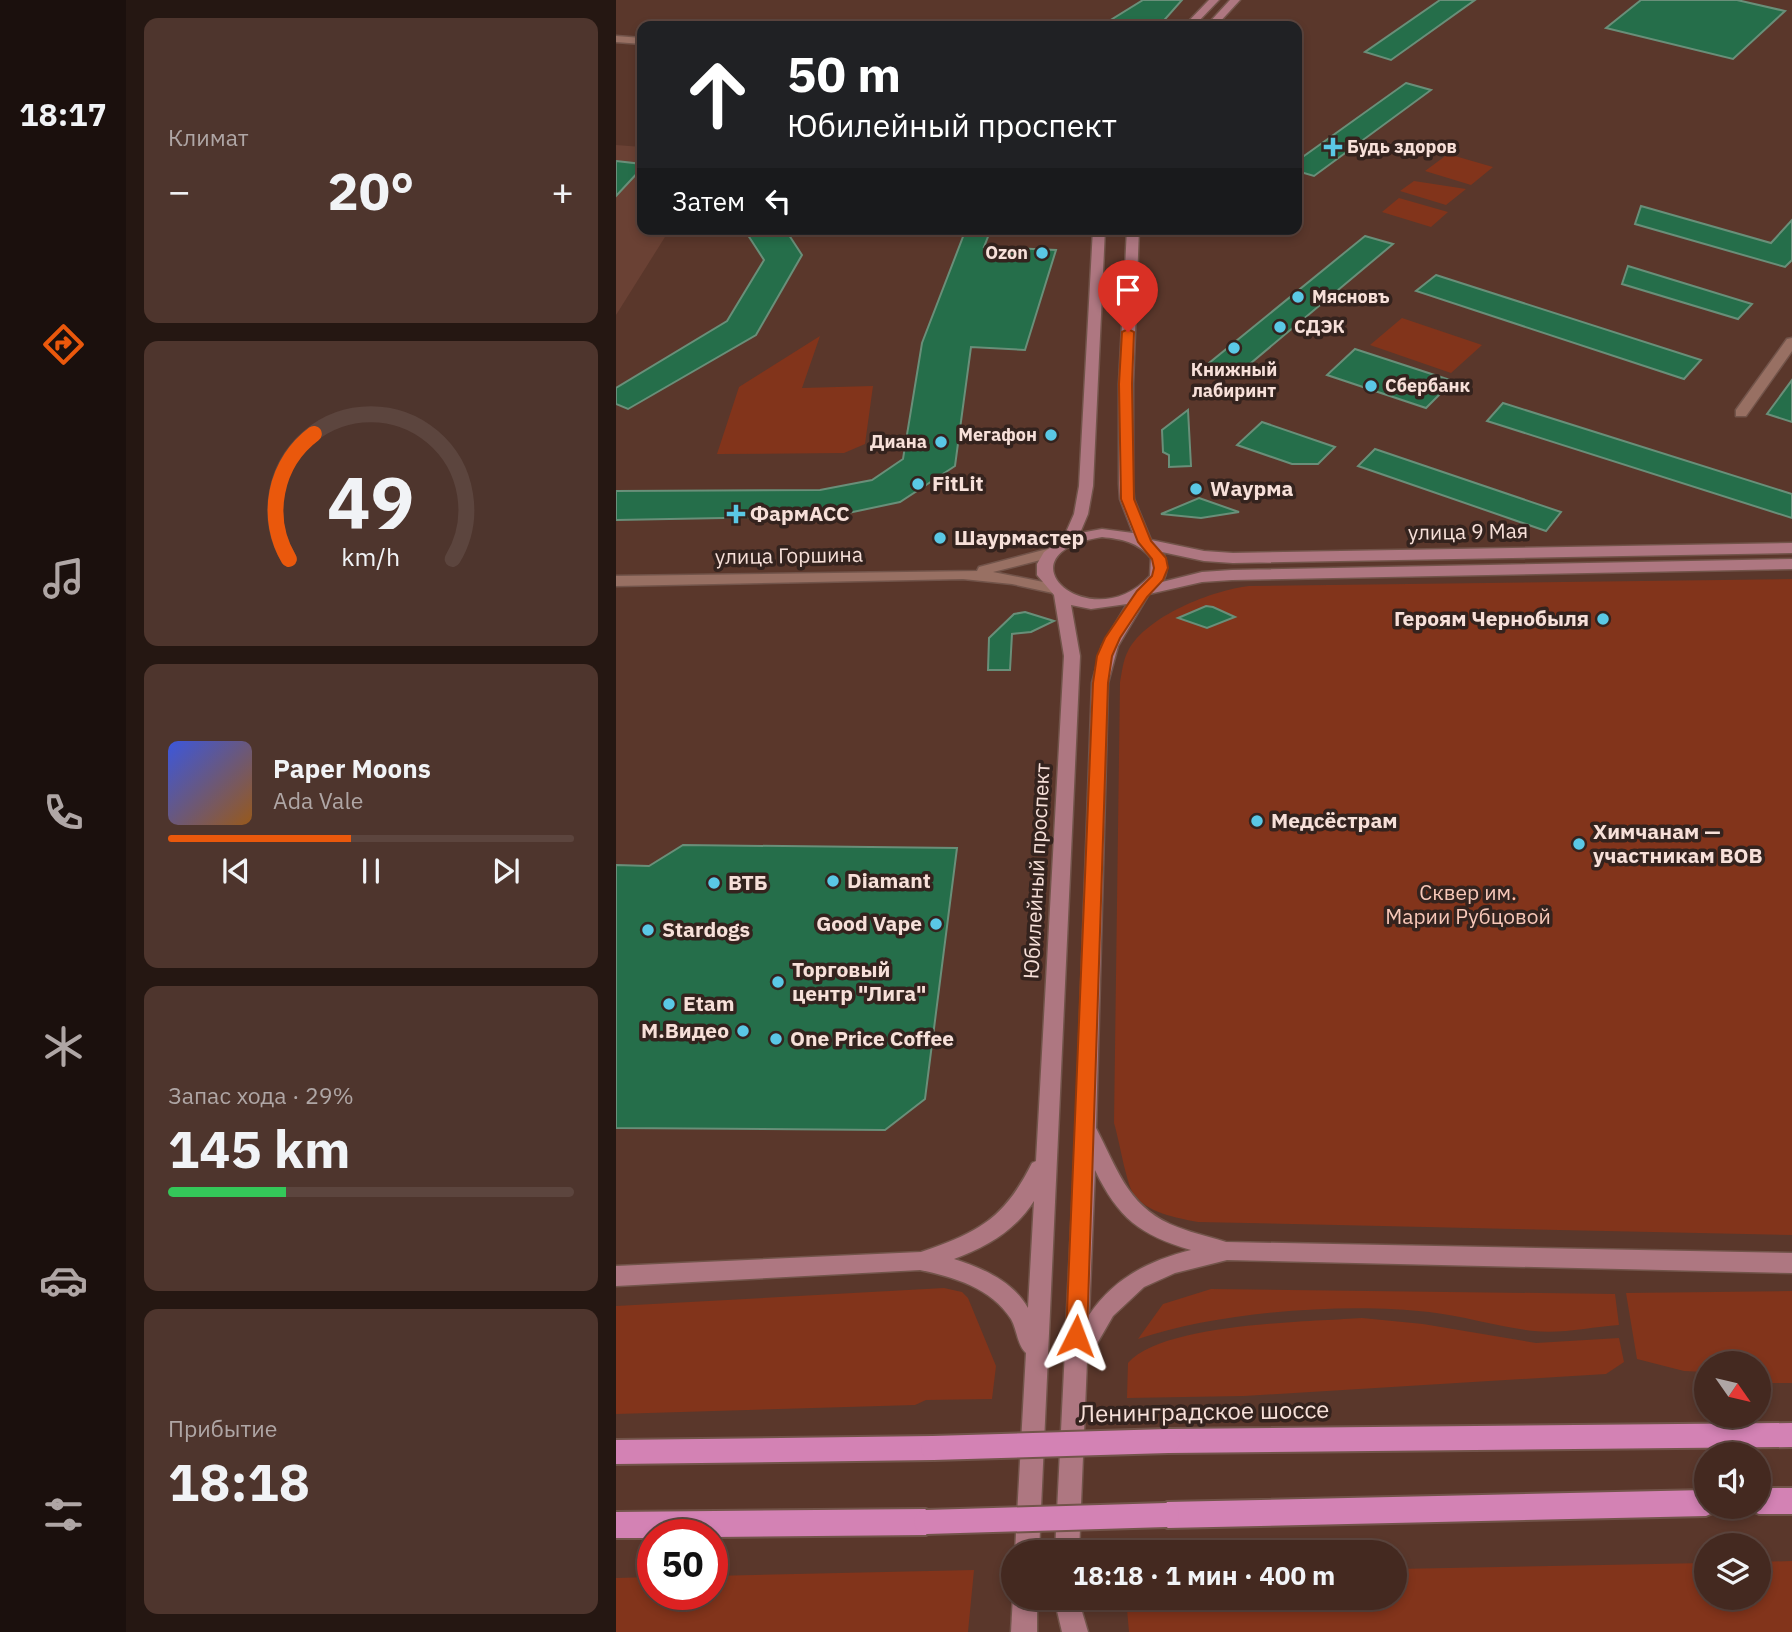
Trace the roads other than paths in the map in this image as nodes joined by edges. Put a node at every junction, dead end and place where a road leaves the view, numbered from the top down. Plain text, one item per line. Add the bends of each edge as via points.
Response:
1 (1214, 0) edge
2 (1235, 0) edge
3 (1194, 21) edge
4 (1216, 21) edge
5 (616, 39) edge
6 (637, 41) edge
7 (1099, 235) edge
8 (1133, 235) edge
9 (1792, 342) edge
10 (1741, 413) dead end
11 (1070, 540) junction
12 (1145, 543) junction
13 (1792, 548) edge
14 (1052, 553) junction
15 (1792, 564) edge
16 (962, 574) junction
17 (616, 580) edge
18 (1057, 591) junction
19 (1145, 592) junction
20 (1086, 1128) junction
21 (1045, 1152) junction
22 (1227, 1251) junction
23 (920, 1261) junction
24 (1792, 1263) edge
25 (616, 1276) edge
26 (1075, 1362) junction
27 (1034, 1366) junction
28 (1792, 1423) edge
29 (1792, 1435) edge
30 (1745, 1436) junction
31 (616, 1452) edge
32 (1792, 1501) edge
33 (1771, 1502) edge
34 (1694, 1503) edge
35 (616, 1525) edge
36 (1027, 1540) edge
37 (1068, 1540) edge
38 (1025, 1610) edge
39 (1065, 1610) edge
40 (1069, 1610) edge
41 (1024, 1632) edge
42 (1064, 1632) edge
43 (1075, 1632) edge

1 - 3 main road
2 - 4 main road
5 - 6 street
7 - 11 main road via 1086,486
8 - 12 main road via 1126,484 1127,499
9 - 10 street
11 - 12 main road via 1102,533
11 - 14 main road
12 - 13 main road, улица 9 Мая via 1233,558
12 - 19 main road via 1159,558 1161,568
14 - 16 street, улица Горшина
14 - 18 main road, Юбилейный проспект via 1045,572
15 - 19 main road, улица 9 Мая via 1231,575 1202,577
16 - 17 street, улица Горшина
16 - 18 street, улица Горшина via 1012,579
18 - 19 main road via 1072,600 1101,604
18 - 21 main road, Юбилейный проспект via 1072,656
19 - 20 main road via 1112,638 1100,683
20 - 22 main road via 1131,1210 1161,1229
20 - 26 main road
21 - 23 main road via 1025,1199 1006,1221 980,1240
21 - 27 main road, Юбилейный проспект
22 - 24 main road
22 - 26 main road via 1173,1262 1138,1278 1100,1317
23 - 25 main road
23 - 27 main road via 951,1266 1000,1291 1020,1314 1030,1336
26 - 37 main road
27 - 36 main road
28 - 30 main road
29 - 30 highway, Ленинградское шоссе
30 - 31 highway, Ленинградское шоссе, bridge
32 - 33 highway
34 - 35 highway, bridge
38 - 41 main road
39 - 42 main road
40 - 43 main road

